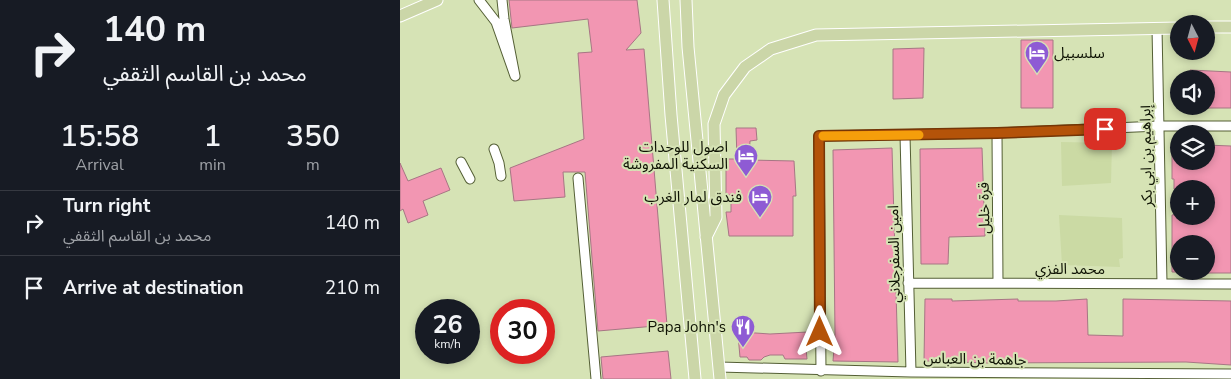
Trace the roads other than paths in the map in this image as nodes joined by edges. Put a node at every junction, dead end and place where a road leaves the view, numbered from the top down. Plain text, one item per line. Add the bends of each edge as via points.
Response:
1 (437, 0) edge
2 (479, 0) edge
3 (502, 0) edge
4 (663, 0) edge
5 (686, 0) edge
6 (400, 16) edge
7 (1231, 27) edge
8 (1157, 28) junction
9 (1170, 28) edge
10 (1215, 28) edge
11 (1159, 126) junction
12 (1231, 126) edge
13 (997, 133) junction
14 (905, 135) junction
15 (494, 149) dead end
16 (461, 162) dead end
17 (501, 176) dead end
18 (578, 178) dead end
19 (470, 179) dead end
20 (706, 237) junction
21 (908, 283) junction
22 (998, 283) junction
23 (1162, 283) junction
24 (1231, 284) edge
25 (821, 370) junction
26 (911, 372) junction
27 (720, 373) edge
28 (1231, 374) edge
29 (596, 379) edge
30 (695, 379) edge

1 - 6 main road
2 - 3 street via 496,22 515,76
4 - 30 main road
5 - 20 main road
7 - 10 main road
8 - 9 main road
8 - 11 street, إبراهيم بن ابي بكر
8 - 20 main road via 816,35 770,49 745,67 724,95 714,124 716,217
11 - 12 street
11 - 13 street
11 - 23 street, إبراهيم بن ابي بكر
13 - 14 street
13 - 22 street, قرة خليل
14 - 21 street, امين السفرجلاني
14 - 25 street via 819,136
15 - 17 street
16 - 19 street
18 - 29 street
20 - 27 main road
21 - 22 street, محمد الفزي
21 - 26 street, امين السفرجلاني
22 - 23 street, محمد الفزي
23 - 24 street, محمد الفزي
25 - 26 street, جاهمة بن العباس
25 - 27 street, جاهمة بن العباس
26 - 28 street, جاهمة بن العباس

